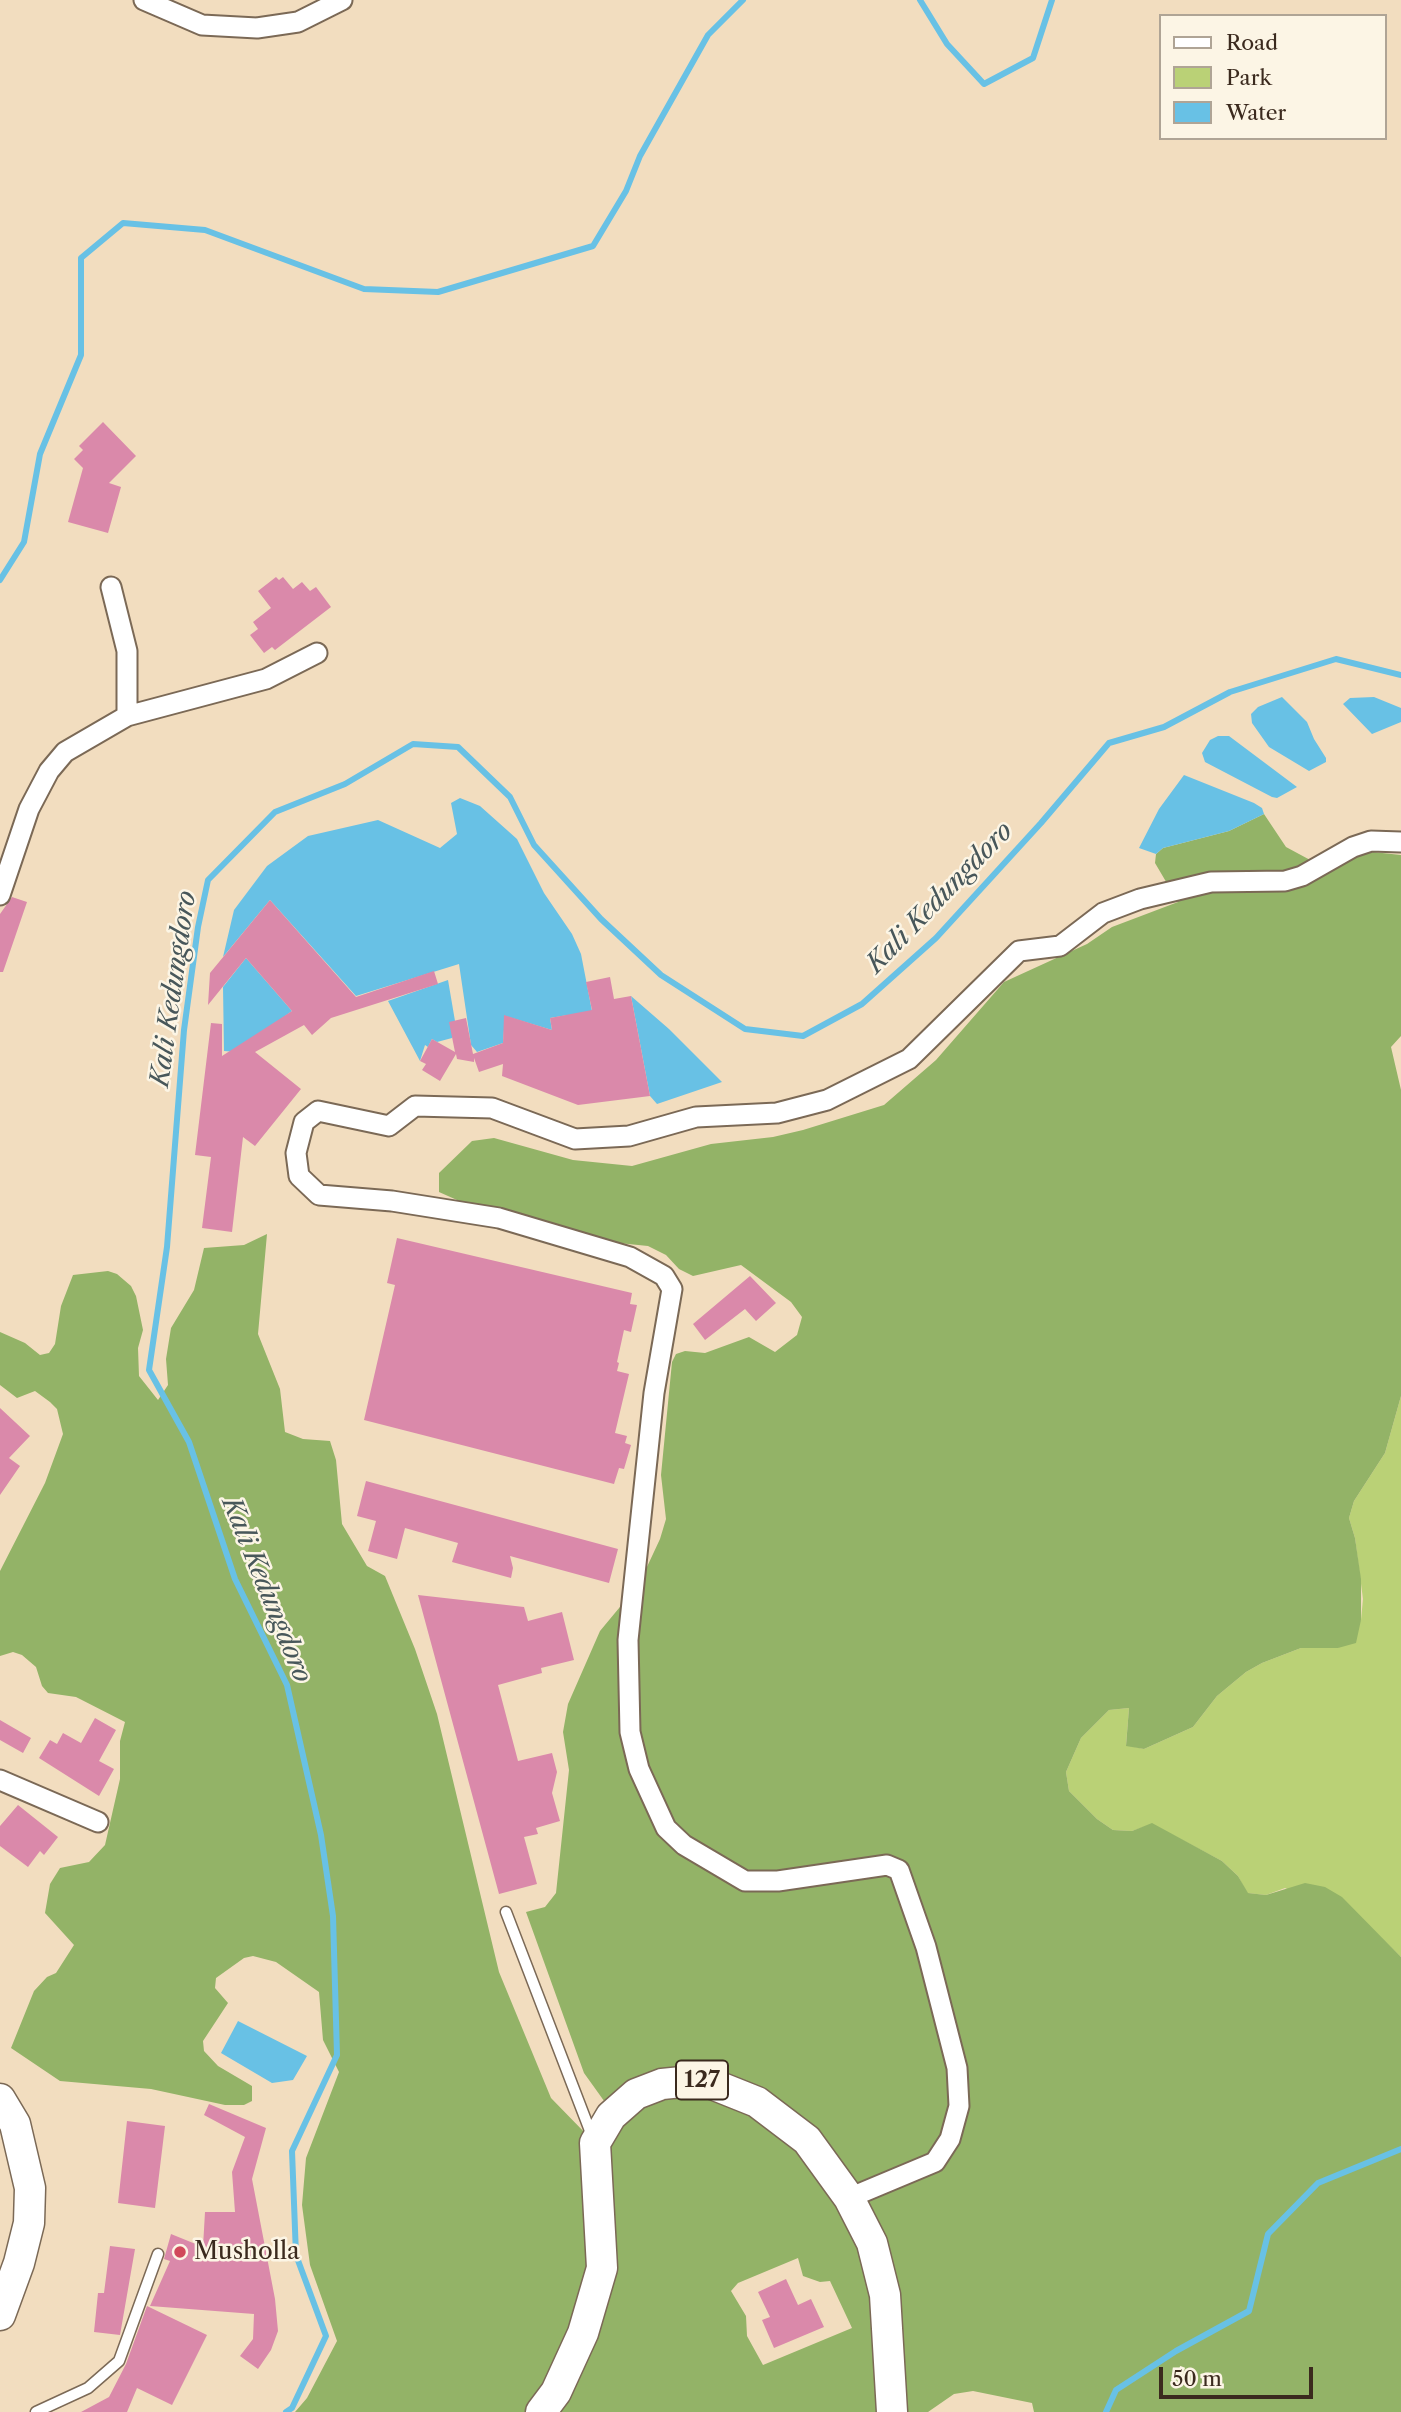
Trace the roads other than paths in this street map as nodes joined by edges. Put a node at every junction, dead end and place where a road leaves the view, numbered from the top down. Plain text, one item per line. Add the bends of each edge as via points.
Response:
1 (144, 0) edge
2 (342, 0) edge
3 (111, 587) dead end
4 (317, 653) dead end
5 (127, 716) junction
6 (1401, 842) edge
7 (0, 895) edge
8 (0, 1780) edge
9 (98, 1822) dead end
10 (506, 1912) dead end
11 (0, 2099) edge
12 (595, 2143) junction
13 (849, 2198) junction
14 (158, 2254) dead end
15 (0, 2315) edge
16 (36, 2412) edge
17 (541, 2412) edge
18 (892, 2412) edge

1 - 2 street via 202,25 257,28 298,22
3 - 5 street via 127,651
4 - 5 street via 266,679
5 - 7 street via 65,752 49,771 29,809
6 - 13 street via 1371,841 1353,847 1284,881 1211,882 1102,913 1060,946 1019,951 909,1059 827,1100 777,1113 696,1117 629,1136 575,1139 492,1108 415,1105 389,1126 318,1111 304,1122 296,1153 299,1176 319,1195 392,1200 499,1218 630,1257 664,1276 672,1289 654,1393 628,1640 630,1732 639,1769 666,1828 684,1845 745,1881 778,1881 887,1864 899,1870 926,1947 957,2068 959,2106 950,2139 935,2162
8 - 9 street
10 - 12 lane
11 - 15 main road via 15,2124 30,2188 29,2223
12 - 13 main road, 127 via 611,2116 636,2094 662,2084 702,2080 757,2102 807,2140
12 - 17 main road via 602,2268 583,2333 556,2392
13 - 18 main road, 127 via 872,2243 885,2295
14 - 16 lane via 119,2361 88,2388

